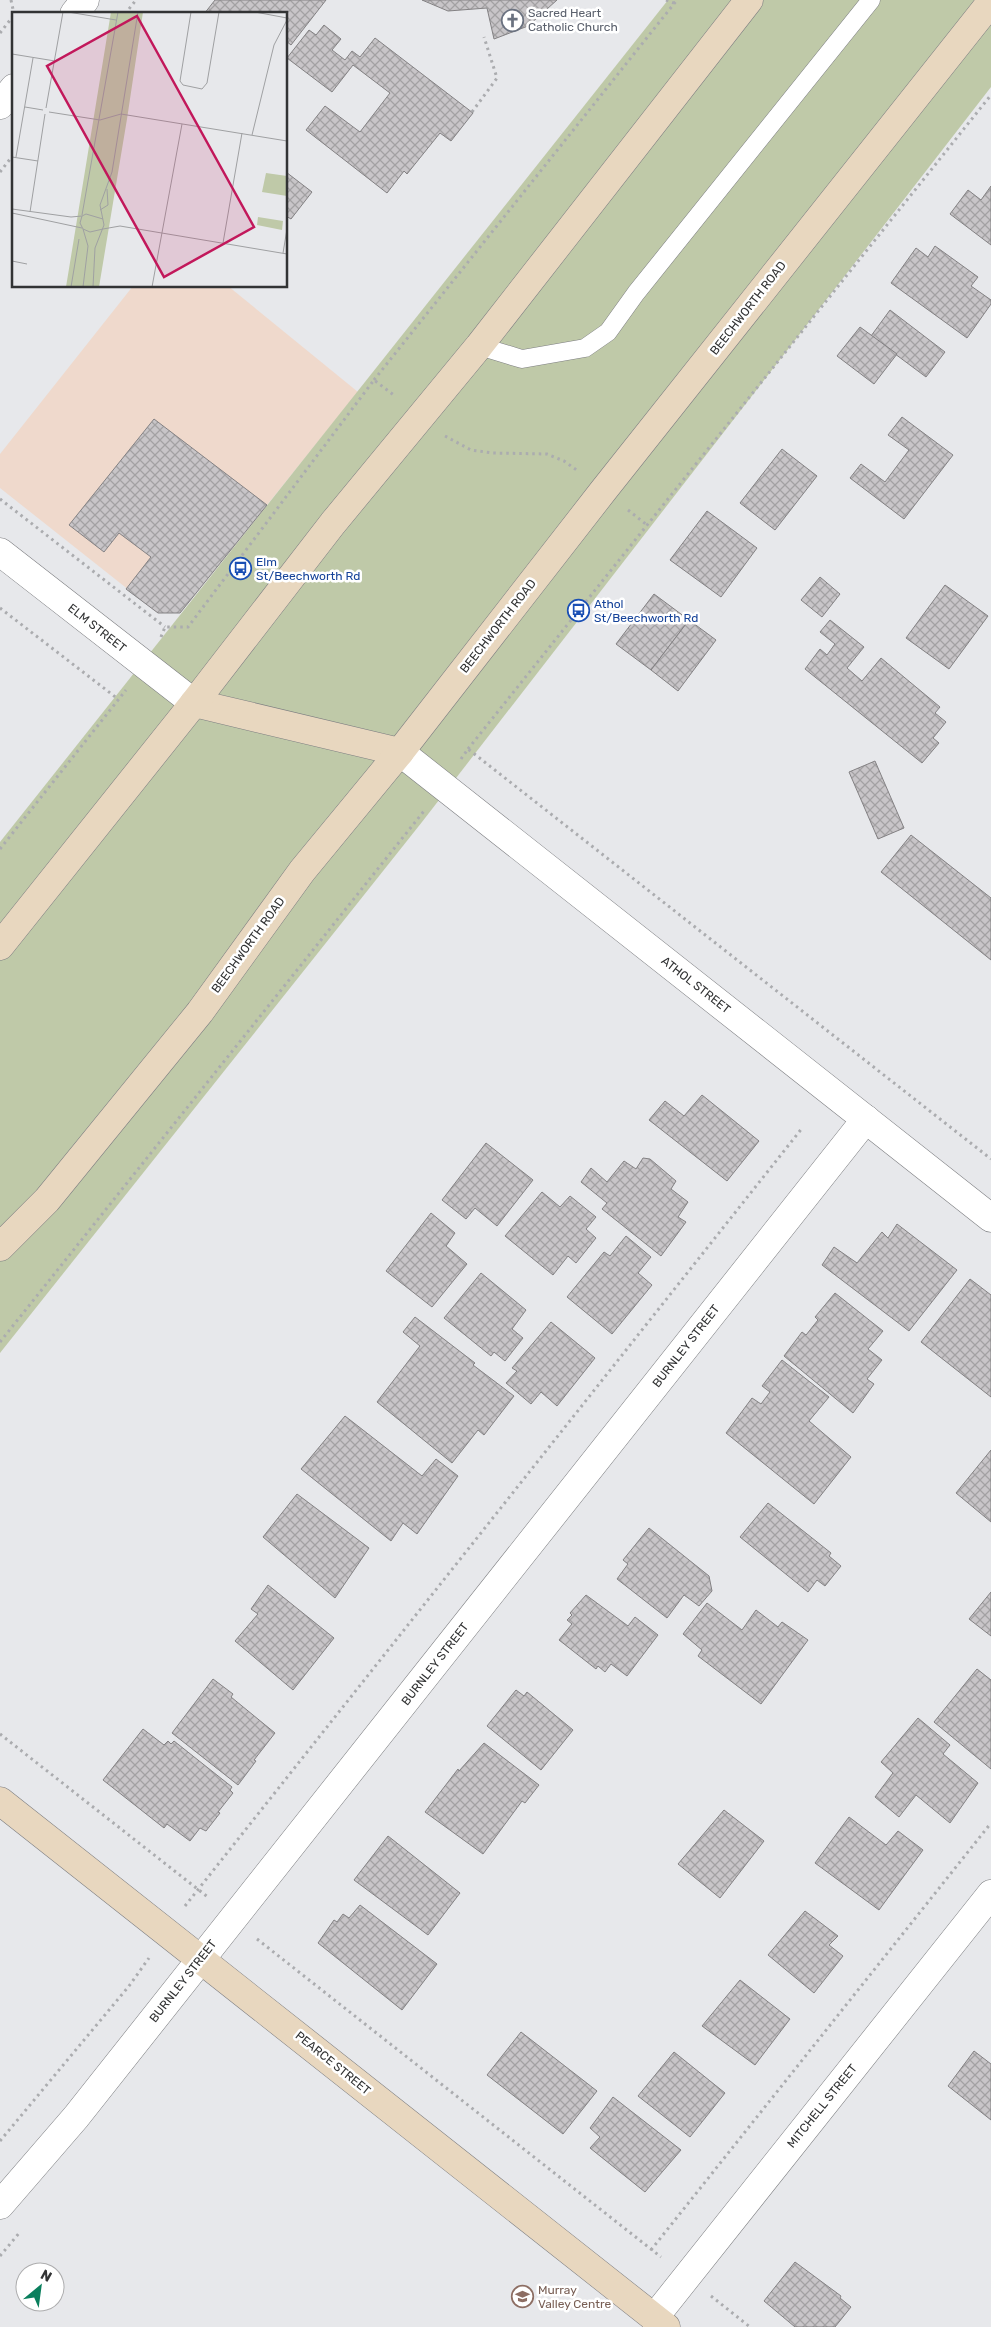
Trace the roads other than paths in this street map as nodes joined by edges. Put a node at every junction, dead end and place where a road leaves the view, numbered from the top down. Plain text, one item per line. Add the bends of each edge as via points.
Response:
1 (85, 0) edge
2 (749, 0) edge
3 (871, 0) edge
4 (991, 2) edge
5 (76, 12) edge
6 (12, 91) edge
7 (0, 106) edge
8 (479, 346) junction
9 (0, 552) edge
10 (194, 703) junction
11 (400, 752) junction
12 (0, 946) edge
13 (866, 1119) junction
14 (991, 1218) edge
15 (0, 1246) edge
16 (0, 1800) edge
17 (991, 1894) edge
18 (201, 1958) junction
19 (0, 2206) edge
20 (660, 2322) edge

1 - 5 street
2 - 8 main road
3 - 8 lane via 608,332 585,348 522,359
4 - 11 main road, BEECHWORTH ROAD via 602,491
6 - 7 street
8 - 10 main road via 333,523
9 - 10 street, ELM STREET
10 - 11 main road
10 - 12 main road
11 - 13 street, ATHOL STREET
11 - 15 main road, BEECHWORTH ROAD via 302,871 194,1019 47,1200
13 - 14 street, ATHOL STREET
13 - 18 street, BURNLEY STREET
16 - 18 main road, PEARCE STREET
17 - 20 street, MITCHELL STREET via 686,2277
18 - 19 street, BURNLEY STREET via 76,2117
18 - 20 main road, PEARCE STREET

